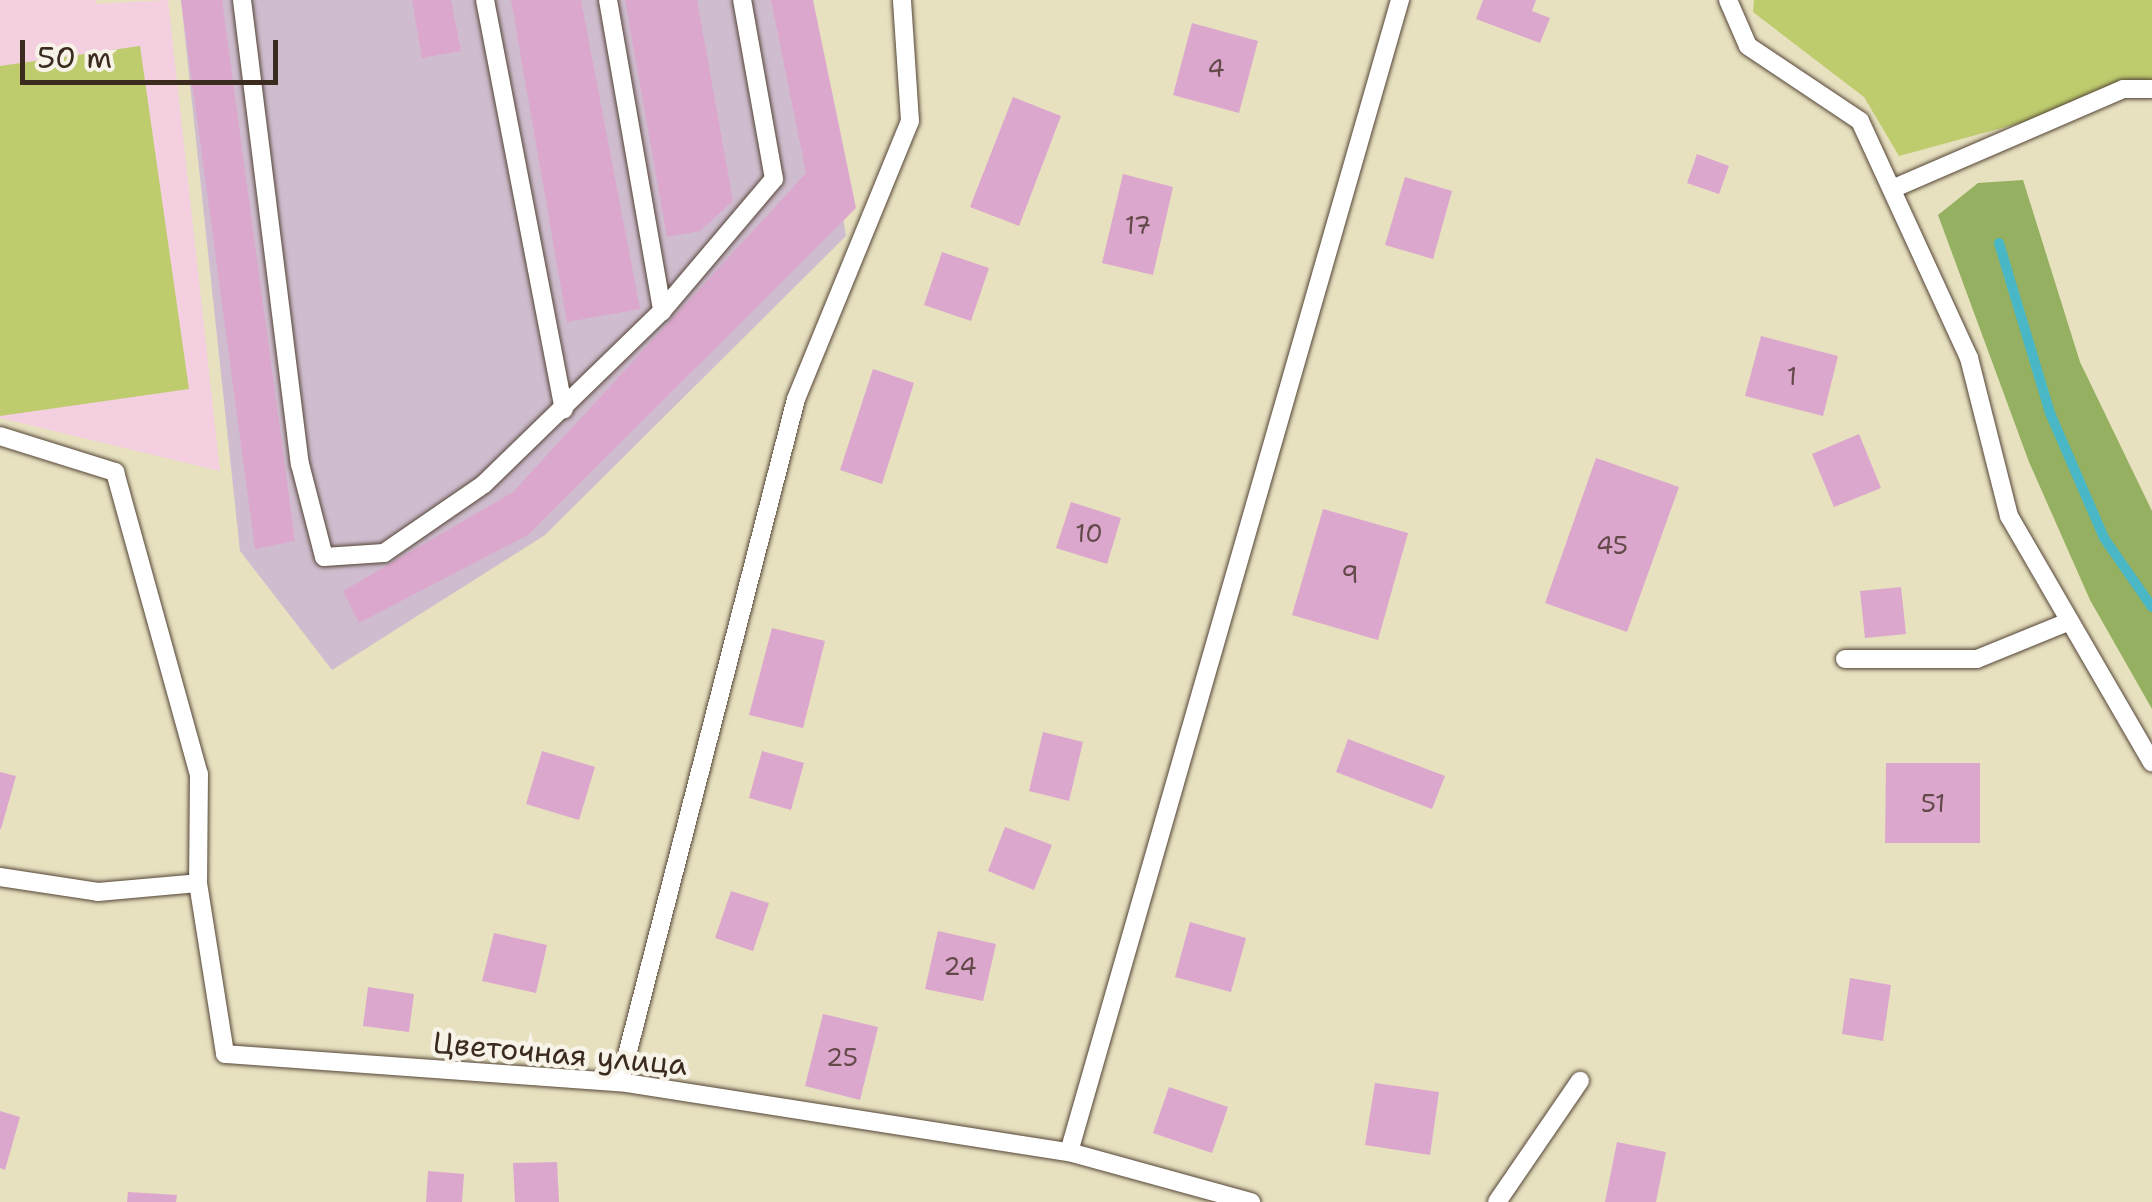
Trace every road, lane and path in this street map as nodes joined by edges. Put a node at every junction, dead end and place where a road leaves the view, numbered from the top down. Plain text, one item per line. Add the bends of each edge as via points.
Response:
1 (242, 0) edge
2 (486, 0) edge
3 (608, 0) edge
4 (742, 0) edge
5 (902, 0) edge
6 (1400, 0) edge
7 (1728, 0) edge
8 (2152, 89) edge
9 (1892, 189) junction
10 (662, 310) junction
11 (564, 410) junction
12 (0, 436) edge
13 (2070, 621) junction
14 (1845, 659) dead end
15 (2152, 763) edge
16 (0, 878) edge
17 (198, 884) junction
18 (1580, 1081) dead end
19 (620, 1082) junction
20 (1069, 1152) junction
21 (1251, 1202) edge
22 (1496, 1202) edge

1 - 11 lane via 300,464 324,556 384,553 484,484
2 - 11 lane
3 - 10 lane
4 - 10 lane via 774,179
5 - 19 lane via 910,122 796,399
6 - 20 lane
7 - 9 lane via 1748,46 1860,121
8 - 9 lane via 2123,89
9 - 13 lane via 1970,358 2009,516
10 - 11 lane
12 - 17 lane via 115,472 200,774
13 - 14 lane via 1977,659
13 - 15 lane
16 - 17 lane via 98,892
17 - 19 lane, Цветочная улица via 225,1054
18 - 22 lane
19 - 20 lane, Цветочная улица
20 - 21 lane, Цветочная улица

